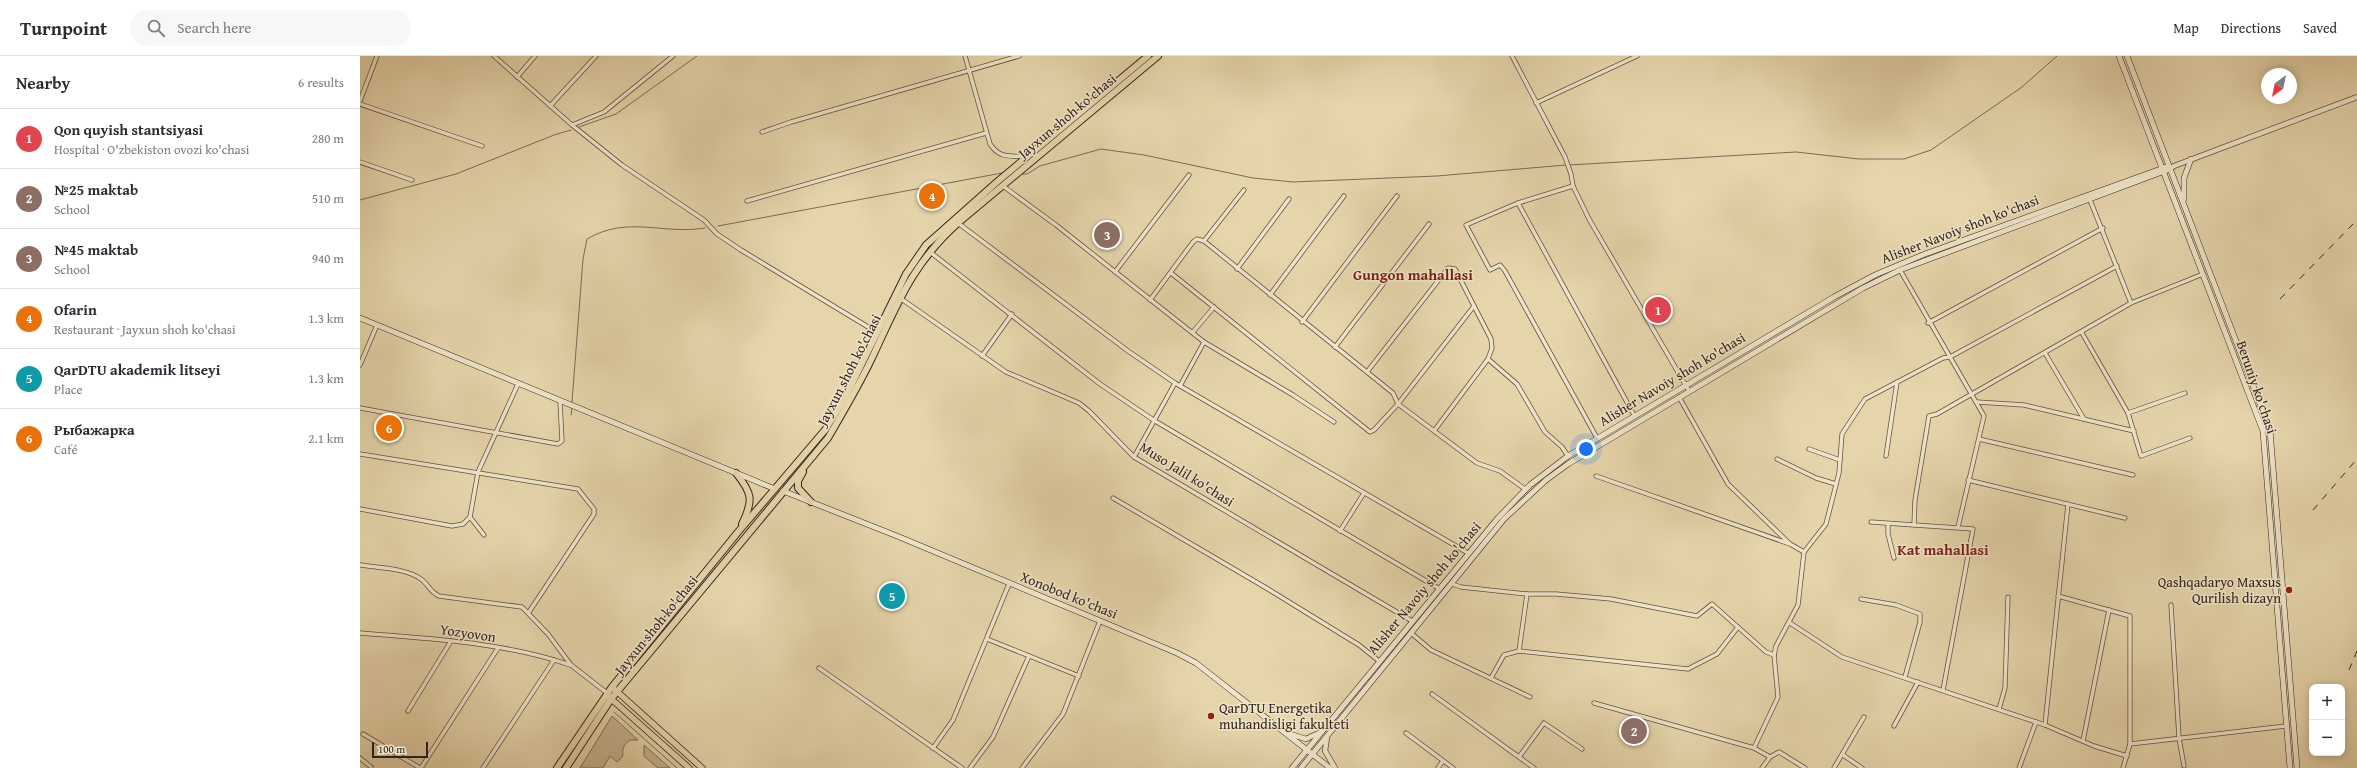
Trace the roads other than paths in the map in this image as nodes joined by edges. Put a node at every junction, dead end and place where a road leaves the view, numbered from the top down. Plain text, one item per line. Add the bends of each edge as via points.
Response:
1 (377, 56) edge
2 (494, 56) edge
3 (536, 56) edge
4 (596, 56) edge
5 (673, 56) edge
6 (965, 56) edge
7 (1019, 56) edge
8 (1148, 56) edge
9 (1158, 56) edge
10 (1512, 56) edge
11 (1637, 56) edge
12 (2119, 56) edge
13 (2127, 56) edge
14 (970, 71) junction
15 (517, 77) junction
16 (2357, 97) edge
17 (360, 102) edge
18 (1536, 103) junction
19 (550, 106) junction
20 (572, 125) junction
21 (762, 132) dead end
22 (986, 133) junction
23 (482, 146) dead end
24 (1028, 156) junction
25 (2191, 159) junction
26 (360, 162) edge
27 (2171, 167) junction
28 (2163, 170) junction
29 (1189, 174) dead end
30 (412, 180) dead end
31 (1000, 183) junction
32 (1573, 186) junction
33 (1244, 190) dead end
34 (1344, 196) dead end
35 (1397, 196) dead end
36 (1289, 199) dead end
37 (2090, 200) junction
38 (747, 201) dead end
39 (1518, 204) junction
40 (2185, 204) junction
41 (958, 223) junction
42 (1429, 224) dead end
43 (2103, 228) junction
44 (1204, 241) junction
45 (929, 251) junction
46 (2117, 266) junction
47 (1238, 269) junction
48 (1900, 270) junction
49 (1115, 272) junction
50 (1171, 273) junction
51 (2203, 274) junction
52 (1270, 295) junction
53 (899, 298) junction
54 (1150, 300) junction
55 (2131, 303) junction
56 (1474, 306) junction
57 (1214, 307) junction
58 (1012, 314) junction
59 (360, 318) edge
60 (1302, 322) junction
61 (1928, 323) junction
62 (377, 325) junction
63 (1194, 332) junction
64 (878, 333) junction
65 (2082, 333) junction
66 (1204, 342) junction
67 (1335, 347) junction
68 (2045, 353) junction
69 (982, 356) junction
70 (1950, 357) junction
71 (1488, 359) junction
72 (360, 365) edge
73 (1367, 372) junction
74 (1897, 382) junction
75 (1175, 383) junction
76 (518, 384) junction
77 (1180, 386) junction
78 (1688, 388) junction
79 (1972, 393) junction
80 (2185, 393) dead end
81 (1677, 394) junction
82 (560, 402) junction
83 (1977, 402) junction
84 (1398, 404) junction
85 (360, 408) edge
86 (2128, 413) junction
87 (1634, 415) junction
88 (2084, 419) junction
89 (1155, 421) junction
90 (1334, 422) dead end
91 (1434, 431) junction
92 (2134, 431) junction
93 (496, 432) junction
94 (1597, 438) junction
95 (2190, 438) dead end
96 (1979, 439) junction
97 (1809, 449) dead end
98 (360, 454) edge
99 (1568, 456) junction
100 (1886, 456) dead end
101 (812, 457) junction
102 (1134, 457) junction
103 (1777, 459) dead end
104 (1840, 460) junction
105 (478, 472) junction
106 (736, 473) junction
107 (2133, 475) dead end
108 (1596, 476) dead end
109 (1968, 480) junction
110 (1836, 484) junction
111 (775, 489) junction
112 (1525, 489) junction
113 (783, 491) junction
114 (1364, 493) junction
115 (1113, 498) dead end
116 (811, 502) junction
117 (2068, 504) junction
118 (360, 509) edge
119 (470, 518) junction
120 (2124, 518) dead end
121 (1871, 522) dead end
122 (1888, 524) junction
123 (1914, 524) junction
124 (1958, 527) junction
125 (1340, 530) junction
126 (738, 532) junction
127 (484, 534) dead end
128 (1790, 544) junction
129 (2271, 550) junction
130 (2278, 550) junction
131 (1804, 552) junction
132 (1468, 554) junction
133 (1894, 558) dead end
134 (360, 565) edge
135 (1010, 584) junction
136 (1452, 584) junction
137 (1438, 588) junction
138 (1527, 594) junction
139 (2058, 596) junction
140 (1432, 597) junction
141 (2008, 597) dead end
142 (1861, 599) dead end
143 (1437, 601) junction
144 (2171, 605) dead end
145 (2109, 610) junction
146 (529, 612) junction
147 (1100, 620) junction
148 (1412, 621) junction
149 (1790, 623) junction
150 (1738, 627) junction
151 (360, 633) edge
152 (1411, 633) junction
153 (987, 639) junction
154 (451, 641) junction
155 (498, 648) junction
156 (1519, 651) junction
157 (1774, 655) junction
158 (1029, 656) junction
159 (554, 660) junction
160 (1379, 662) junction
161 (571, 665) junction
162 (819, 668) dead end
163 (1079, 676) junction
164 (1905, 677) junction
165 (1491, 678) junction
166 (1918, 682) junction
167 (612, 687) junction
168 (1943, 690) junction
169 (617, 692) junction
170 (1432, 694) dead end
171 (608, 696) junction
172 (1530, 697) dead end
173 (1594, 703) dead end
174 (1999, 709) junction
175 (408, 711) dead end
176 (1864, 717) dead end
177 (2036, 722) junction
178 (2045, 725) junction
179 (1894, 726) dead end
180 (2286, 726) junction
181 (1282, 731) junction
182 (1322, 731) junction
183 (1406, 733) dead end
184 (363, 734) dead end
185 (1327, 736) junction
186 (2179, 738) junction
187 (2083, 741) junction
188 (2130, 744) junction
189 (933, 748) junction
190 (1754, 748) junction
191 (1582, 749) dead end
192 (1307, 750) junction
193 (1312, 755) junction
194 (1843, 755) junction
195 (2126, 756) junction
196 (1519, 757) junction
197 (1770, 757) junction
198 (360, 758) edge
199 (1443, 761) junction
200 (2184, 766) dead end
201 (371, 767) edge
202 (420, 768) edge
203 (483, 768) edge
204 (557, 768) edge
205 (566, 768) edge
206 (689, 768) edge
207 (702, 768) edge
208 (962, 768) edge
209 (970, 768) edge
210 (1022, 768) edge
211 (1292, 768) edge
212 (1301, 768) edge
213 (1330, 768) edge
214 (1335, 768) edge
215 (1438, 768) edge
216 (1453, 768) edge
217 (1534, 768) edge
218 (1762, 768) edge
219 (1805, 768) edge
220 (1834, 768) edge
221 (1862, 768) edge
222 (2019, 768) edge
223 (2123, 768) edge
224 (2290, 768) edge
225 (2297, 768) edge

1 - 17 street
2 - 15 street
3 - 15 street
4 - 19 street
5 - 20 street via 604,112
6 - 14 street
7 - 14 street
8 - 24 highway, Jayxun shoh ko'chasi
9 - 31 highway, Jayxun shoh ko'chasi via 1024,168
10 - 18 street
11 - 18 street
12 - 28 main road, Beruniy ko'chasi
13 - 27 main road, Beruniy ko'chasi
14 - 21 street
14 - 22 street
15 - 19 street
16 - 25 street, Alisher Navoiy shoh ko'chasi
17 - 23 street
18 - 32 street via 1565,157
19 - 20 street
20 - 64 street via 622,165 704,220 717,234
22 - 24 street via 996,153
22 - 38 street
24 - 31 highway, Jayxun shoh ko'chasi
25 - 27 street, Alisher Navoiy shoh ko'chasi
25 - 40 main road via 2184,178
26 - 30 street
27 - 28 main road, Alisher Navoiy shoh ko'chasi
27 - 40 main road, Beruniy ko'chasi
28 - 37 main road, Alisher Navoiy shoh ko'chasi
28 - 51 main road, Beruniy ko'chasi
28 - 78 main road, Alisher Navoiy shoh ko'chasi via 1925,254 1875,275 1834,297
29 - 49 street
31 - 41 highway, Jayxun shoh ko'chasi
31 - 49 street
31 - 64 highway, Jayxun shoh ko'chasi via 926,245 906,274
32 - 39 street
32 - 78 street via 1588,219
33 - 44 street
34 - 52 street
35 - 60 street
36 - 47 street
37 - 43 street
37 - 48 main road, Alisher Navoiy shoh ko'chasi
39 - 87 street
39 - 94 street via 1466,225 1490,270 1500,265 1505,271
40 - 130 main road, Beruniy ko'chasi via 2270,430
41 - 45 highway, Jayxun shoh ko'chasi
41 - 75 street via 1128,352
42 - 67 street
43 - 46 street
43 - 61 street
44 - 47 street
44 - 50 street via 1197,239
45 - 53 highway, Jayxun shoh ko'chasi
45 - 58 street
46 - 55 street
46 - 70 street
47 - 52 street
48 - 61 street
48 - 78 main road, Alisher Navoiy shoh ko'chasi via 1839,301
49 - 54 street
50 - 54 street
50 - 57 street
51 - 55 street
51 - 129 main road, Beruniy ko'chasi via 2263,431
52 - 60 street
53 - 69 street, Muso Jalil ko'chasi
53 - 101 highway, Jayxun shoh ko'chasi via 850,402 828,438
54 - 63 street
55 - 65 street
56 - 71 street via 1491,339 1492,348
56 - 73 street via 1455,269 1448,268
56 - 84 street
57 - 63 street
57 - 84 street via 1370,432
58 - 69 street
58 - 89 street via 1100,384
59 - 62 main road
60 - 67 street
61 - 70 street
62 - 72 street
62 - 76 main road
63 - 66 street
64 - 111 highway, Jayxun shoh ko'chasi via 845,398 824,430
65 - 68 street
65 - 86 street
66 - 77 street
66 - 90 street
67 - 73 street
68 - 79 street
68 - 88 street
69 - 102 street, Muso Jalil ko'chasi via 1018,378 1079,403
70 - 74 street via 1942,358
70 - 79 street
71 - 91 street
71 - 99 street via 1517,384 1545,432 1562,446
73 - 84 street via 1393,394
74 - 100 street
74 - 104 street via 1865,399 1842,434
75 - 77 street
75 - 89 street
76 - 82 main road
76 - 93 street
77 - 114 street
78 - 81 main road, Alisher Navoiy shoh ko'chasi
79 - 83 street
79 - 123 street via 1937,414 1931,414 1928,419 1915,500
80 - 86 street
81 - 87 main road, Alisher Navoiy shoh ko'chasi
81 - 128 street via 1728,484
81 - 136 main road, Alisher Navoiy shoh ko'chasi via 1546,480 1504,519
82 - 93 street via 561,443
82 - 106 main road
83 - 88 street via 2024,405
83 - 96 street via 1984,416
84 - 91 street
85 - 93 street
86 - 92 street
87 - 94 main road, Alisher Navoiy shoh ko'chasi
88 - 92 street
89 - 102 street
89 - 125 street
91 - 112 street via 1476,463 1500,471
92 - 95 street via 2141,456
93 - 105 street
94 - 99 main road, Alisher Navoiy shoh ko'chasi
96 - 107 street
96 - 109 street
97 - 104 street
98 - 105 street
99 - 112 main road, Alisher Navoiy shoh ko'chasi
101 - 113 highway, Jayxun shoh ko'chasi
101 - 116 highway via 798,481 798,488
102 - 148 street, Muso Jalil ko'chasi
103 - 110 street via 1816,478
104 - 110 street
105 - 119 street
105 - 146 street via 578,489 594,508 594,514
106 - 111 main road
106 - 126 highway via 748,488 751,502
108 - 128 street
109 - 117 street
109 - 124 street
110 - 131 street via 1826,524
111 - 113 street, Xonobod ko'chasi
111 - 126 highway, Jayxun shoh ko'chasi
112 - 132 main road, Alisher Navoiy shoh ko'chasi
113 - 116 main road, Xonobod ko'chasi
113 - 169 highway, Jayxun shoh ko'chasi
114 - 125 street
114 - 132 street
115 - 160 street via 1294,605 1359,646
116 - 135 main road, Xonobod ko'chasi
117 - 120 street
117 - 139 street
118 - 119 street via 458,526
119 - 127 street
121 - 122 street
122 - 123 street
122 - 133 street
123 - 124 street
124 - 168 street via 1973,529
125 - 137 street
126 - 167 highway, Jayxun shoh ko'chasi
128 - 131 street
129 - 130 main road
129 - 180 main road, Beruniy ko'chasi
130 - 225 main road, Beruniy ko'chasi
131 - 149 street via 1798,605
132 - 137 main road, Alisher Navoiy shoh ko'chasi
134 - 146 street via 409,572 423,580 432,593 439,596 516,606
135 - 147 main road, Xonobod ko'chasi
135 - 153 street
136 - 138 street
136 - 143 main road, Alisher Navoiy shoh ko'chasi
137 - 140 main road, Alisher Navoiy shoh ko'chasi
138 - 150 street via 1611,599 1697,616 1712,604
138 - 156 street
139 - 145 street
139 - 178 street
140 - 143 street
140 - 148 main road, Alisher Navoiy shoh ko'chasi
141 - 174 street via 2005,688
142 - 164 street via 1896,605 1920,614
143 - 152 main road, Alisher Navoiy shoh ko'chasi
144 - 186 street
145 - 187 street
145 - 188 street via 2130,616
146 - 161 street
147 - 163 street
147 - 181 main road, Xonobod ko'chasi via 1177,653 1196,664
148 - 160 main road, Alisher Navoiy shoh ko'chasi
149 - 157 street via 1776,646
149 - 164 street via 1842,657
150 - 156 street via 1717,654 1688,669
150 - 157 street via 1766,652
151 - 154 street, Yozyovon
152 - 165 street via 1431,650
152 - 185 main road, Alisher Navoiy shoh ko'chasi
153 - 158 street
153 - 189 street via 953,720
154 - 155 street, Yozyovon
154 - 175 street
155 - 159 street, Yozyovon
155 - 202 street
156 - 165 street via 1504,655
157 - 190 street via 1778,697
158 - 163 street
158 - 209 street via 994,737
159 - 161 street, Yozyovon
159 - 203 street
160 - 182 main road, Alisher Navoiy shoh ko'chasi
161 - 171 street
162 - 189 street
163 - 210 street via 1063,714
164 - 166 street
165 - 172 street
166 - 168 street
166 - 179 street
167 - 169 main road
167 - 171 highway, Jayxun shoh ko'chasi
168 - 174 street
169 - 171 highway, Jayxun shoh ko'chasi
169 - 207 main road
170 - 196 street
171 - 204 highway, Jayxun shoh ko'chasi
171 - 205 highway, Jayxun shoh ko'chasi
171 - 206 main road
173 - 190 street
174 - 177 street
176 - 194 street
177 - 178 street
177 - 222 street
178 - 187 street
180 - 186 street
180 - 224 main road, Beruniy ko'chasi
181 - 182 street via 1306,738
181 - 192 main road, Xonobod ko'chasi
182 - 192 main road, Alisher Navoiy shoh ko'chasi
183 - 199 street
184 - 202 street
185 - 193 main road, Alisher Navoiy shoh ko'chasi
185 - 214 street via 1325,751
186 - 188 street
186 - 200 street
187 - 195 street
188 - 195 street
189 - 208 street
190 - 197 street
191 - 196 street via 1544,722
192 - 193 main road, Xonobod ko'chasi
192 - 211 main road, Alisher Navoiy shoh ko'chasi
193 - 212 main road, Alisher Navoiy shoh ko'chasi
193 - 213 main road, Xonobod ko'chasi
194 - 220 street
194 - 221 street
195 - 223 street
196 - 217 street
197 - 218 street
197 - 219 street via 1779,752
198 - 201 street
199 - 215 street
199 - 216 street

